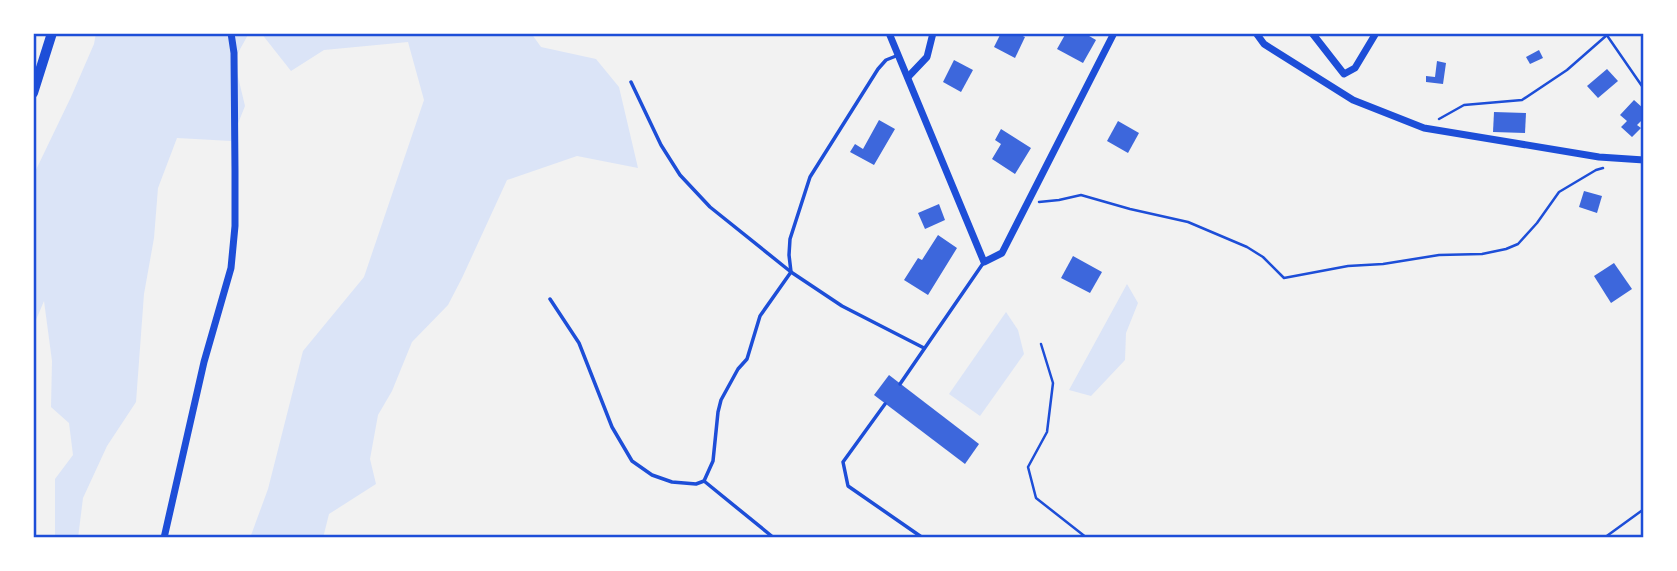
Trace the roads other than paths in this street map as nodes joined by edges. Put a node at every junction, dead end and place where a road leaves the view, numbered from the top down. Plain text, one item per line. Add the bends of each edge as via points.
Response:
1 (52, 33) edge
2 (231, 33) edge
3 (889, 33) edge
4 (933, 33) edge
5 (1114, 33) edge
6 (1256, 33) edge
7 (1312, 33) edge
8 (1376, 33) edge
9 (898, 55) junction
10 (1344, 74) junction
11 (908, 77) junction
12 (631, 82) dead end
13 (1338, 90) junction
14 (33, 93) edge
15 (1644, 160) edge
16 (984, 262) junction
17 (791, 272) junction
18 (550, 299) dead end
19 (924, 348) junction
20 (900, 384) dead end
21 (885, 404) dead end
22 (704, 481) junction
23 (164, 538) edge
24 (774, 538) edge
25 (923, 538) edge

1 - 14 main road
2 - 23 street via 235,171 230,268
3 - 9 street
4 - 11 street via 927,57
5 - 16 street via 1002,253
6 - 13 street via 1264,44
7 - 10 street
8 - 10 street via 1355,68
9 - 11 street
9 - 17 lane via 878,69 810,177 790,239
10 - 13 street
11 - 16 street
12 - 17 lane via 680,175 710,206
13 - 15 street via 1424,128 1599,157
16 - 19 lane
17 - 19 lane via 842,306
17 - 22 lane via 760,316 747,359 721,400 713,461
18 - 22 lane via 579,343 612,428 632,461 672,482
19 - 20 lane
21 - 25 lane via 844,462 848,486
22 - 24 lane

